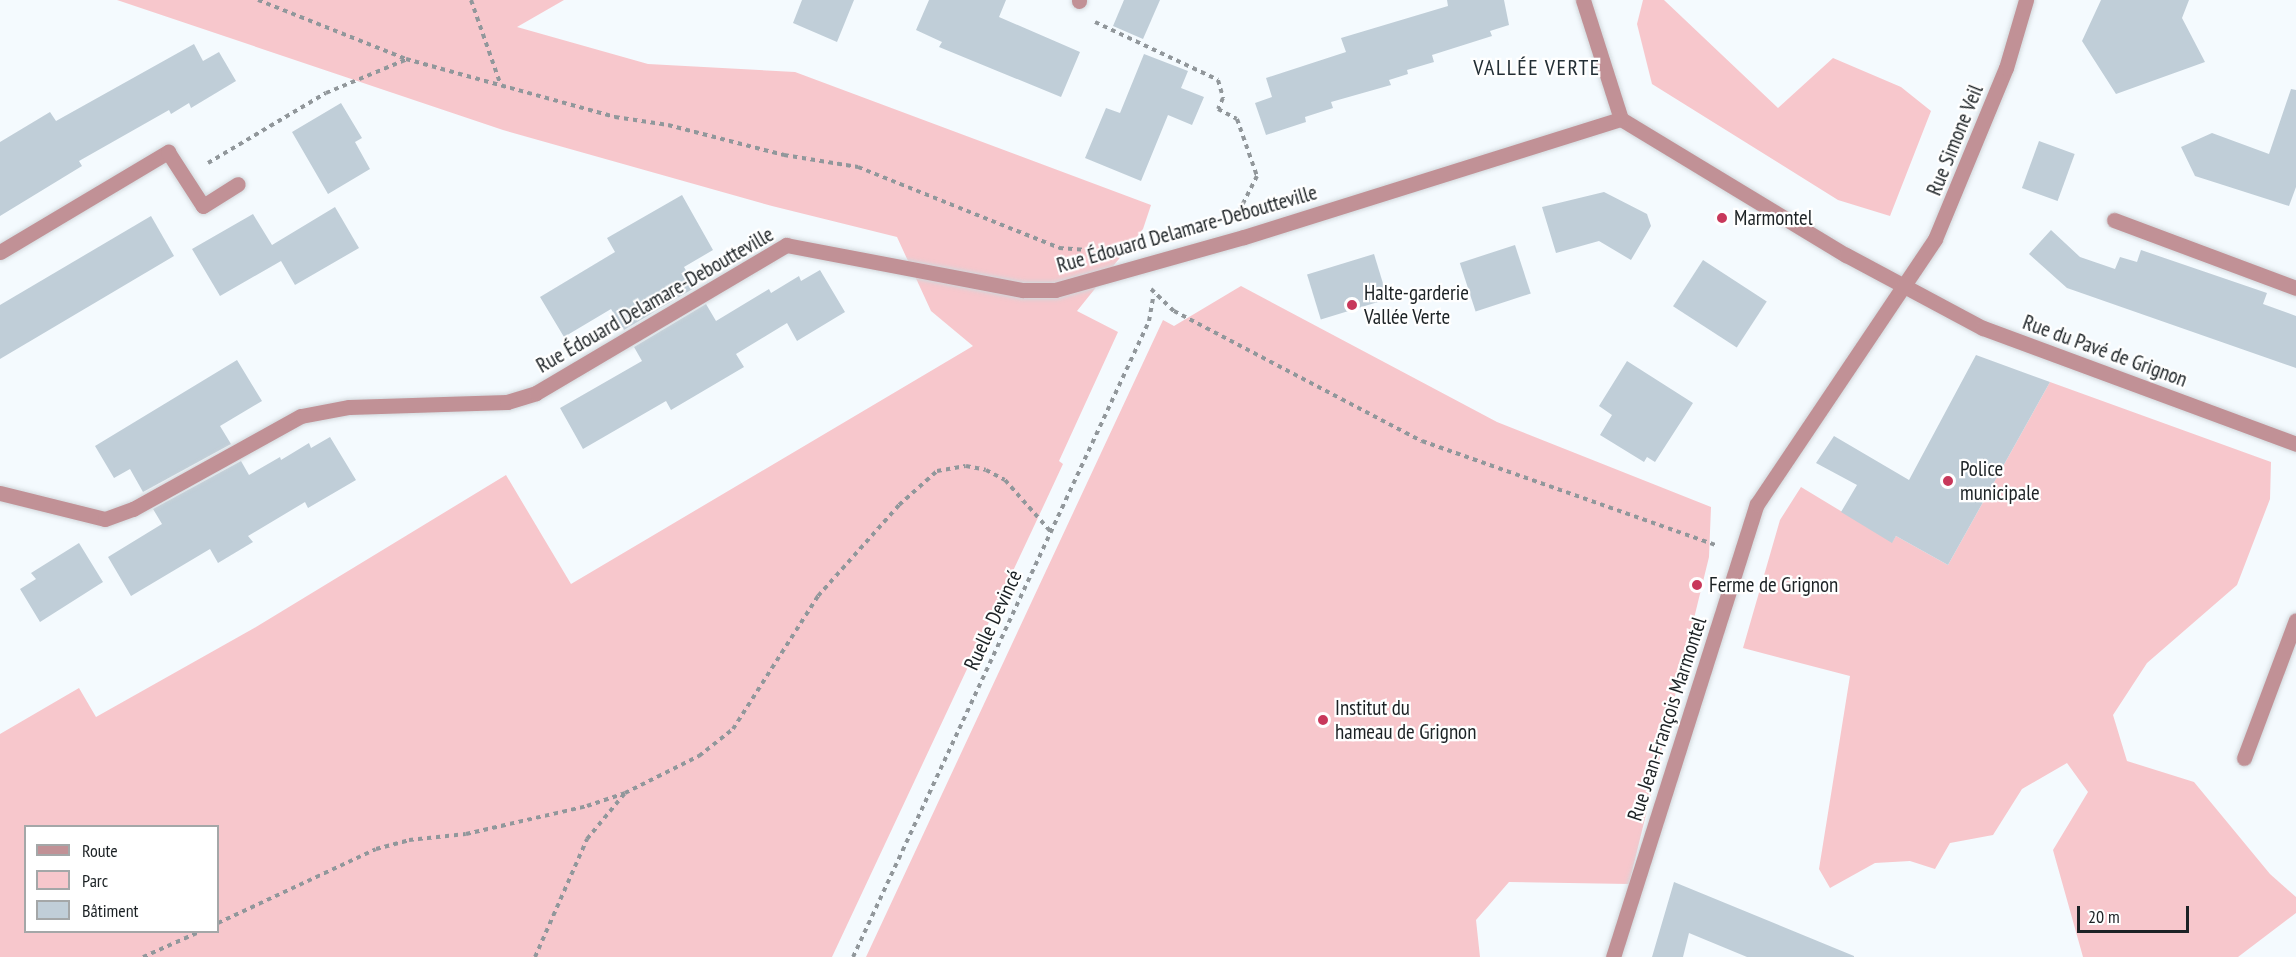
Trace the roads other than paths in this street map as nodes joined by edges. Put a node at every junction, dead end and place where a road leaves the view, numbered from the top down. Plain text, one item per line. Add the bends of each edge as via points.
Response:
1 (1583, 0) edge
2 (2026, 0) edge
3 (1621, 119) junction
4 (238, 184) dead end
5 (2114, 220) dead end
6 (0, 252) edge
7 (1905, 287) junction
8 (2296, 288) edge
9 (2296, 444) edge
10 (0, 493) edge
11 (2296, 620) edge
12 (2244, 758) dead end
13 (1613, 957) edge

1 - 3 street
2 - 7 street, Rue Simone Veil via 2006,68 1948,214
3 - 7 street, Rue du Pavé de Grignon
3 - 10 street, Rue Édouard Delamare-Deboutteville via 1244,237 1055,290 1023,290 786,245 536,393 507,402 349,407 301,416 111,517 85,515
4 - 6 street via 203,206 168,152
5 - 8 street
7 - 9 street, Rue du Pavé de Grignon via 1983,328
7 - 13 street, Rue Jean-François Marmontel via 1854,356 1757,504
11 - 12 street

